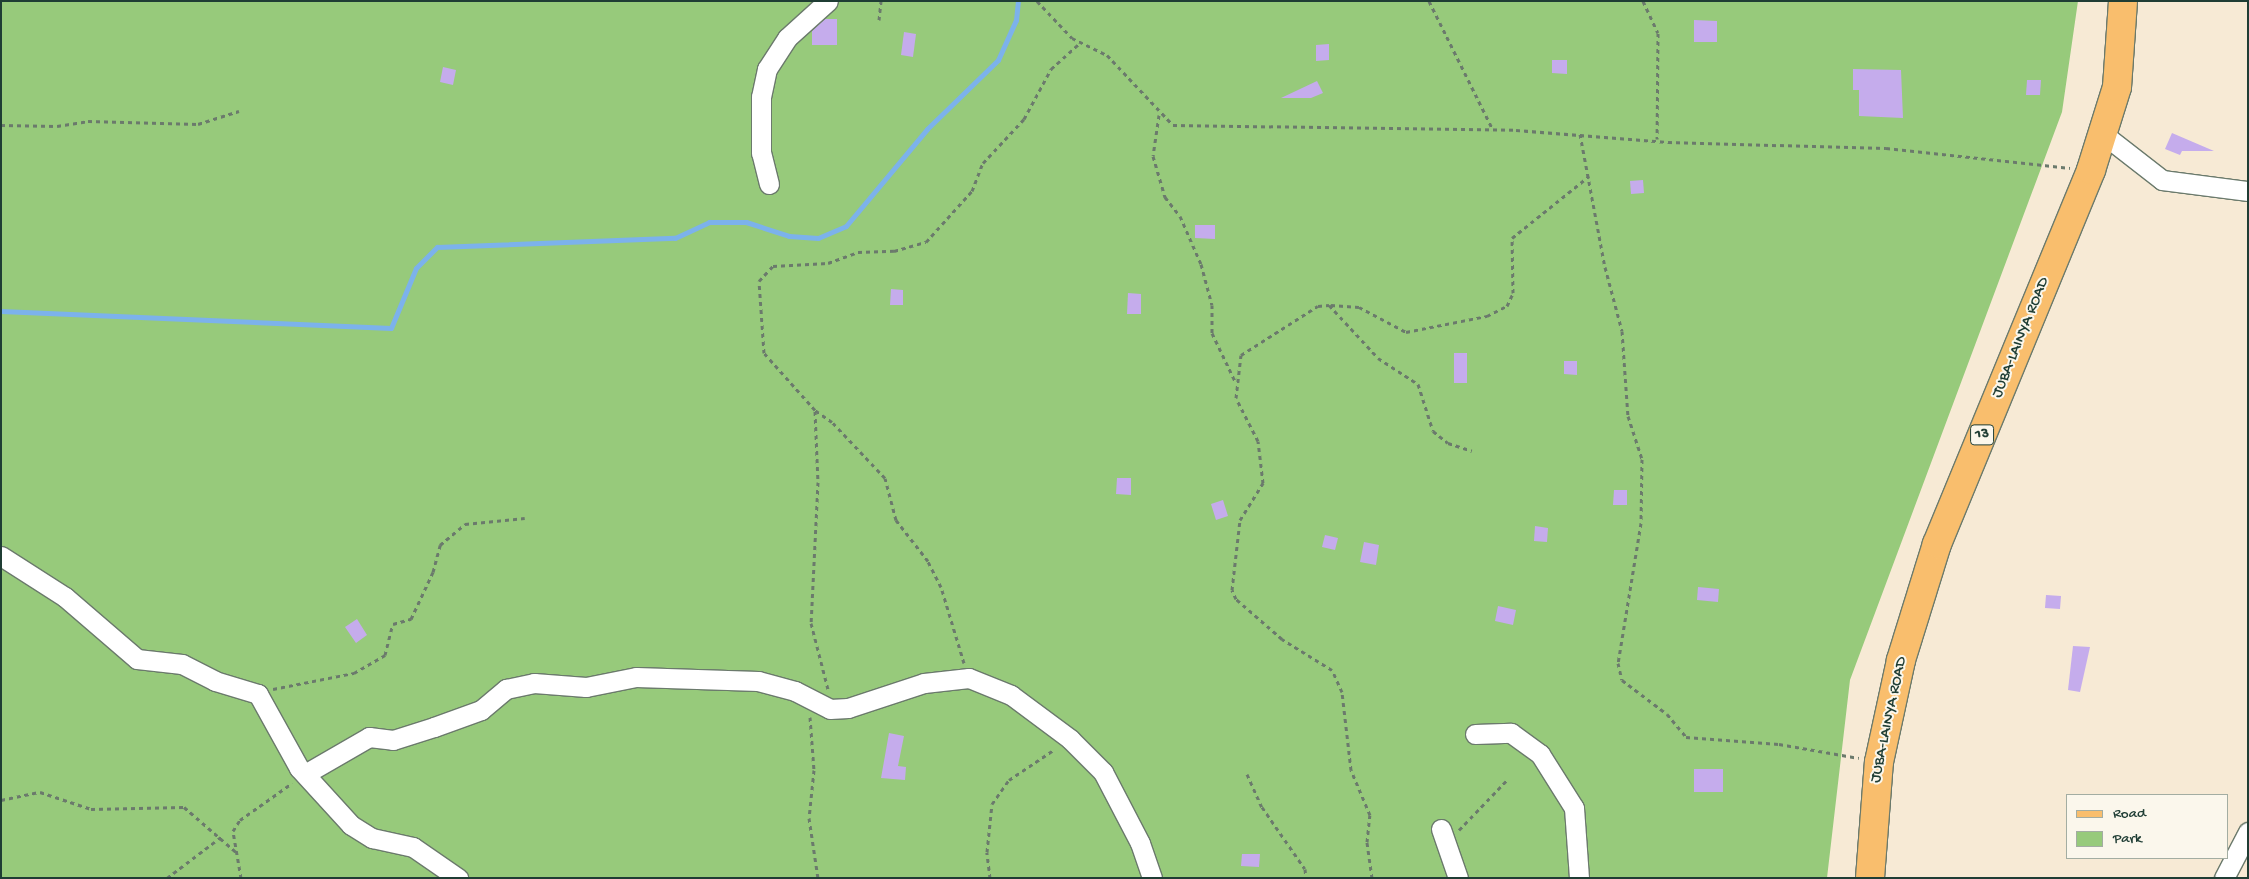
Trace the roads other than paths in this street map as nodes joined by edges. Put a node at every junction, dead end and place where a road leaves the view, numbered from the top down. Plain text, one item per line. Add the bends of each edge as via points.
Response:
1 (828, 1) edge
2 (2123, 1) edge
3 (2103, 134) junction
4 (768, 184) dead end
5 (2248, 191) edge
6 (1, 556) edge
7 (1475, 734) dead end
8 (304, 773) junction
9 (1441, 829) dead end
10 (2248, 832) edge
11 (458, 878) edge
12 (1152, 878) edge
13 (1458, 878) edge
14 (1579, 878) edge
15 (1870, 878) edge
16 (2224, 878) edge

1 - 4 street via 787,38 767,69 761,97 761,153
2 - 3 main road, JUBA-LAINYA ROAD / 13 via 2117,87
3 - 5 street via 2162,180
3 - 15 main road, JUBA-LAINYA ROAD / 13 via 1937,544 1902,660 1879,762
6 - 8 street via 65,597 138,659 182,664 215,681 258,694
7 - 14 street via 1511,733 1540,754 1574,808
8 - 11 street via 351,825 372,838 413,847
8 - 12 street via 369,737 393,740 434,727 480,710 506,689 534,683 586,688 636,677 758,681 809,698 830,709 848,708 924,683 969,678 1011,695 1070,739 1112,786
9 - 13 street via 1444,848
10 - 16 street

